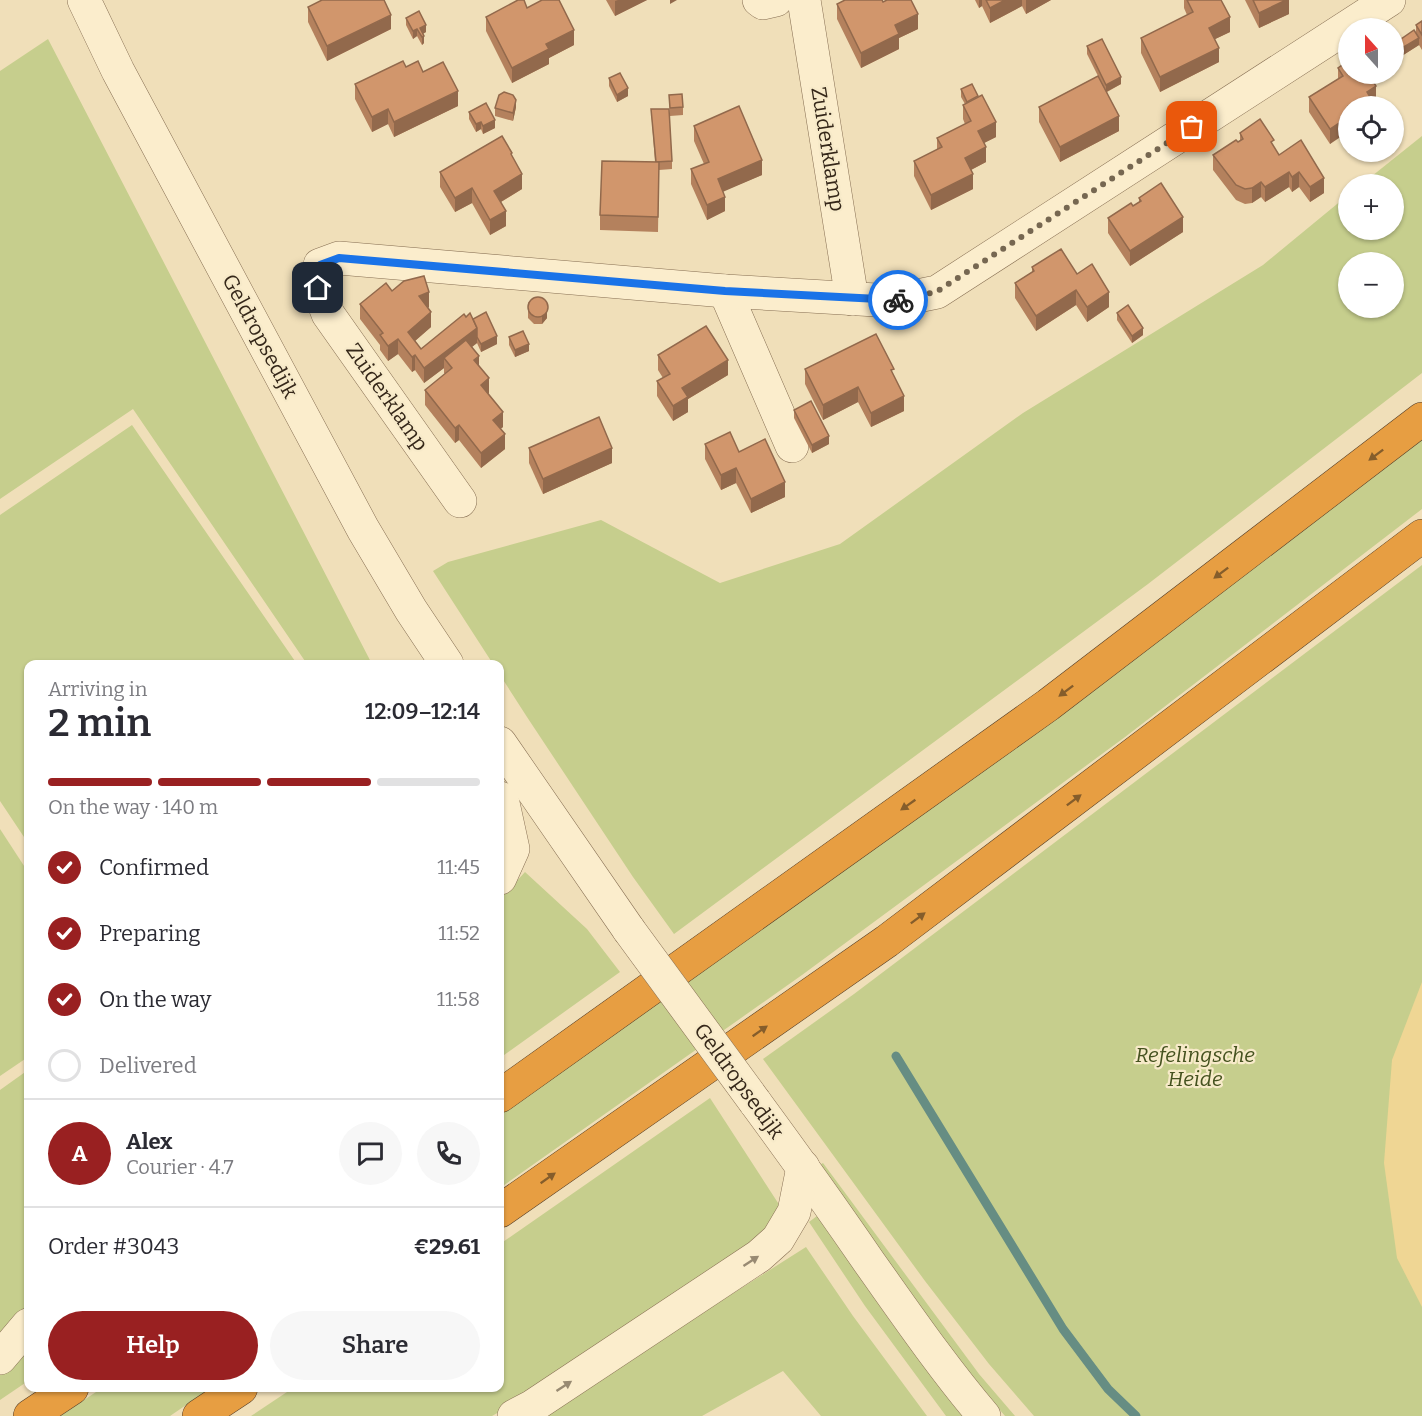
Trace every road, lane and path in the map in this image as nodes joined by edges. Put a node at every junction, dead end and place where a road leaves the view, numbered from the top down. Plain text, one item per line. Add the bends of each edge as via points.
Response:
1 (84, 0) edge
2 (759, 0) edge
3 (776, 0) edge
4 (804, 0) edge
5 (1389, 0) edge
6 (725, 291) junction
7 (852, 299) junction
8 (1422, 419) edge
9 (792, 446) dead end
10 (460, 501) dead end
11 (1422, 536) edge
12 (411, 610) junction
13 (417, 660) edge
14 (444, 660) edge
15 (504, 749) edge
16 (504, 808) edge
17 (504, 869) edge
18 (504, 1093) edge
19 (803, 1167) junction
20 (504, 1209) edge
21 (24, 1330) edge
22 (0, 1358) edge
23 (66, 1392) edge
24 (235, 1392) edge
25 (30, 1416) edge
26 (199, 1416) edge
27 (514, 1416) edge
28 (984, 1416) edge

1 - 12 street, Geldropsedijk via 346,498
2 - 3 street
4 - 7 street, Zuiderklamp
5 - 7 street, Zuiderklamp via 936,292 893,301
6 - 7 street, Zuiderklamp
6 - 9 street
6 - 10 street, Zuiderklamp via 339,258 320,265 318,288 328,314
8 -> 18 highway via 1048,705
20 -> 11 highway via 887,941
12 - 13 street
12 - 14 street, Geldropsedijk
15 - 19 street, Geldropsedijk, bridge via 629,930
16 - 17 street via 513,849
27 -> 19 street via 759,1256 778,1239 794,1212
19 - 28 street, Geldropsedijk
21 - 22 street
23 - 25 highway
24 - 26 highway

